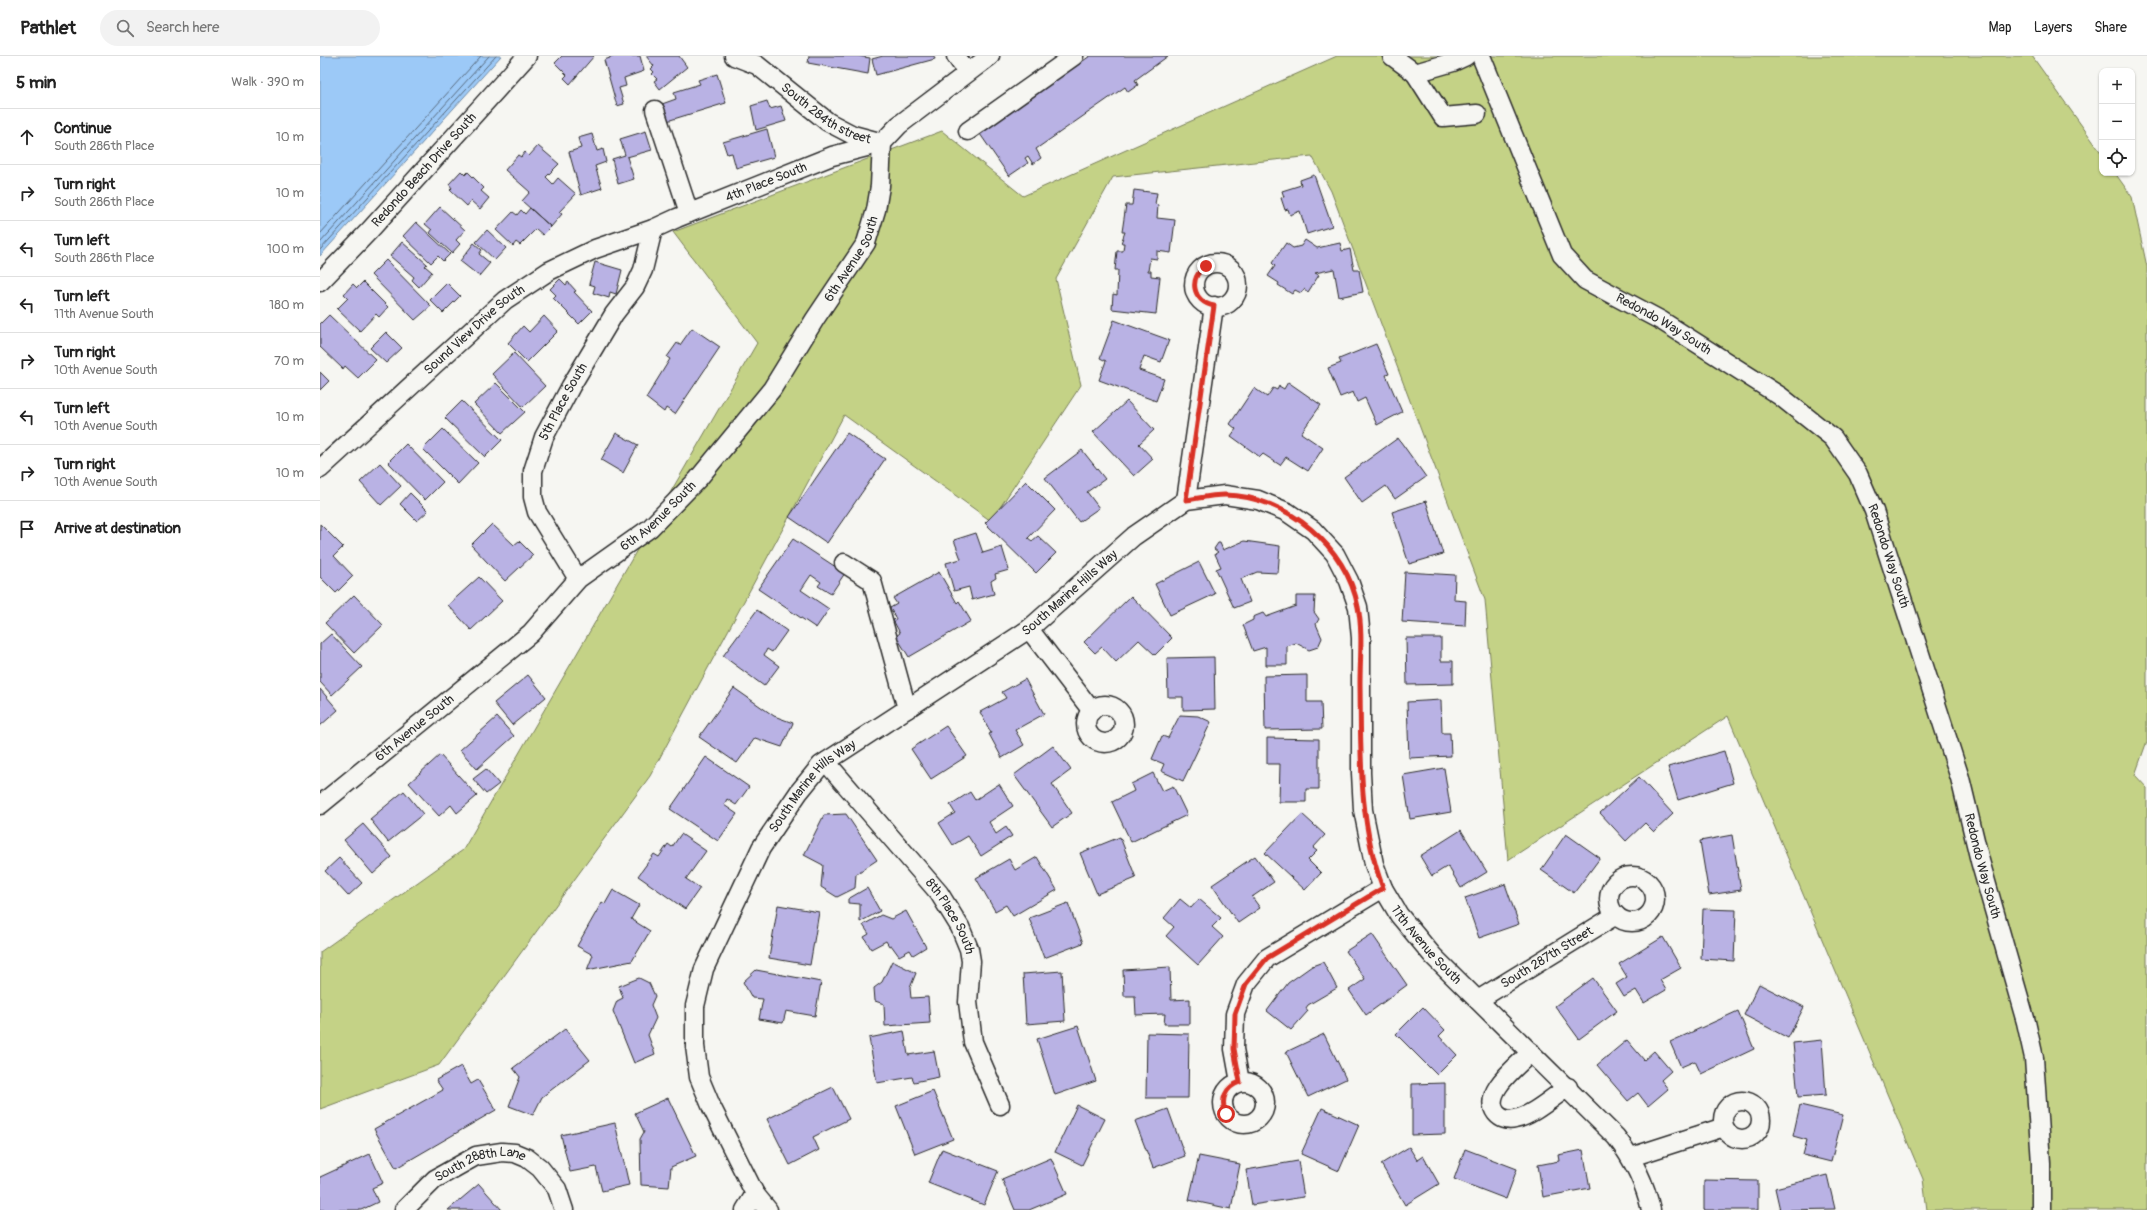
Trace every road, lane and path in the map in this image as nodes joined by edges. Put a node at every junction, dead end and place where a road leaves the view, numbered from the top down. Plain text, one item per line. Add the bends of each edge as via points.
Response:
1 (527, 56) edge
2 (734, 56) edge
3 (956, 56) edge
4 (990, 56) edge
5 (1074, 56) edge
6 (1392, 56) edge
7 (1481, 56) edge
8 (1456, 58) edge
9 (967, 72) junction
10 (1415, 73) junction
11 (655, 110) dead end
12 (1477, 114) dead end
13 (968, 131) dead end
14 (882, 143) junction
15 (689, 213) junction
16 (653, 230) junction
17 (320, 282) edge
18 (1214, 306) dead end
19 (320, 469) edge
20 (1186, 500) junction
21 (844, 563) dead end
22 (578, 579) junction
23 (1029, 629) junction
24 (907, 709) junction
25 (1092, 711) dead end
26 (826, 762) junction
27 (320, 805) edge
28 (1383, 888) junction
29 (1616, 915) dead end
30 (1478, 1000) junction
31 (1531, 1052) junction
32 (1240, 1082) dead end
33 (1568, 1087) junction
34 (1000, 1105) dead end
35 (1724, 1127) dead end
36 (1631, 1157) junction
37 (755, 1194) junction
38 (404, 1210) edge
39 (564, 1210) edge
40 (745, 1210) edge
41 (768, 1210) edge
42 (1651, 1210) edge
43 (2041, 1210) edge

1 - 17 street, Redondo Beach Drive South
2 - 14 street, South 284th street via 757,65 828,122 853,135
3 - 9 street
4 - 9 street
5 - 13 street
6 - 10 street
7 - 43 street, Redondo Way South via 1562,255 1585,280 1662,321 1780,396 1833,438 1858,474 1874,511 1960,778 1980,861 2026,1022 2035,1073 2041,1163
8 - 10 street
9 - 14 street via 899,125
10 - 12 street via 1443,117
11 - 15 street
14 - 15 street, 4th Place South via 832,156
14 - 22 street, 6th Avenue South via 880,186 866,244 772,389 698,479 650,528
15 - 16 street, 4th Place South
16 - 19 street, Sound View Drive South via 595,249 549,271 505,300
16 - 22 street, 5th Place South via 643,270 571,386 544,437 533,471 533,497 537,512
18 - 20 street
20 - 23 street, South Marine Hills Way via 1134,536
20 - 28 street, 11th Avenue South via 1225,495 1258,500 1287,512 1313,530 1335,554 1358,607 1361,638 1363,810 1374,864
21 - 24 street via 872,581
22 - 27 street, 6th Avenue South via 531,633
23 - 24 street, South Marine Hills Way
23 - 25 street
24 - 26 street, South Marine Hills Way
26 - 34 street, 8th Place South via 939,893 960,927 971,961 968,1002 973,1042
26 - 37 street, South Marine Hills Way via 799,792 761,848 704,969 695,1006 695,1046 699,1077
28 - 30 street, 11th Avenue South via 1415,937
28 - 32 street via 1267,958 1246,984 1235,1014 1234,1049
29 - 30 street, South 287th Street
30 - 31 street, 11th Avenue South
31 - 33 street, 11th Avenue South
31 - 33 street via 1496,1087 1492,1098 1493,1109 1498,1116 1505,1119 1521,1117
33 - 36 street, 11th Avenue South via 1616,1137
35 - 36 street
36 - 42 street, 11th Avenue South via 1648,1196
37 - 40 street
37 - 41 street, South Marine Hills Way
38 - 39 street, South 288th Lane via 435,1179 476,1156 502,1152 528,1158 540,1168 557,1189

